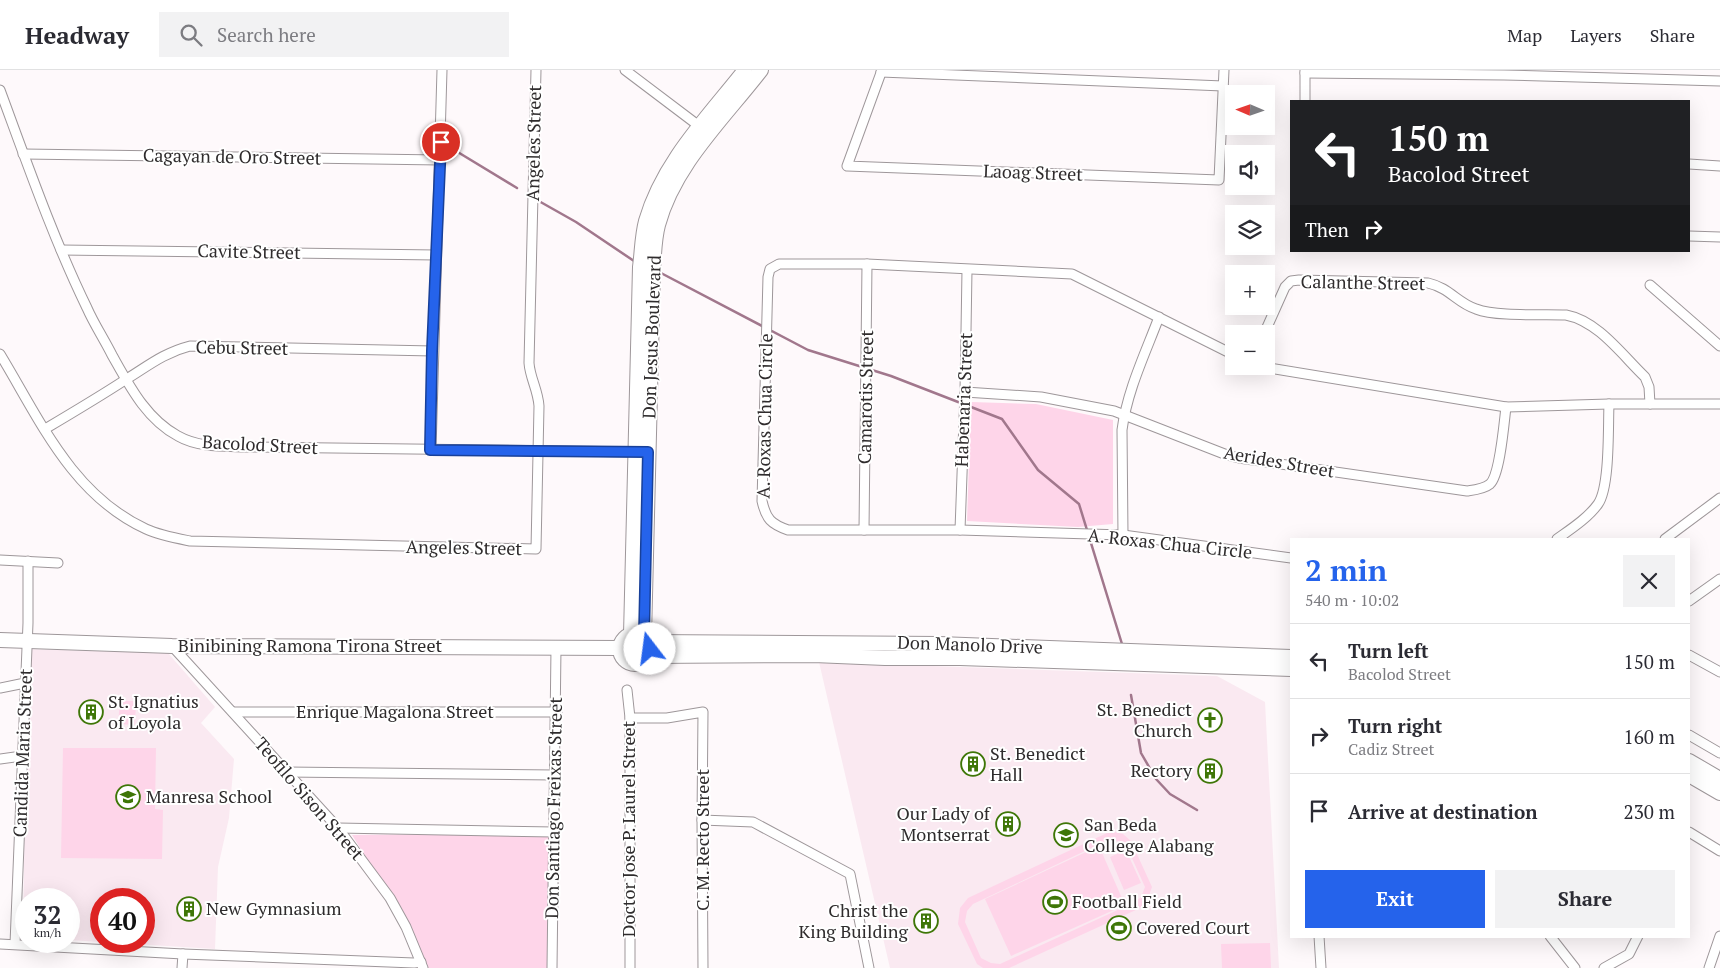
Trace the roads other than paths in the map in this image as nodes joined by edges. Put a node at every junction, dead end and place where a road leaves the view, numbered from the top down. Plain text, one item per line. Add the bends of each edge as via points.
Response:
1 (442, 70) edge
2 (536, 70) edge
3 (625, 70) edge
4 (745, 70) edge
5 (761, 70) edge
6 (1224, 70) edge
7 (881, 71) edge
8 (1305, 72) edge
9 (1504, 72) edge
10 (1568, 73) edge
11 (1720, 81) edge
12 (1223, 86) junction
13 (0, 90) edge
14 (1305, 100) edge
15 (705, 130) junction
16 (23, 154) junction
17 (440, 160) junction
18 (1690, 164) edge
19 (1720, 166) edge
20 (1690, 236) edge
21 (1720, 237) edge
22 (61, 250) junction
23 (436, 255) junction
24 (867, 264) junction
25 (967, 270) junction
26 (1650, 285) dead end
27 (1159, 317) junction
28 (1268, 325) edge
29 (1720, 346) edge
30 (1225, 350) edge
31 (432, 351) junction
32 (0, 354) edge
33 (1275, 369) edge
34 (126, 380) junction
35 (964, 400) junction
36 (1609, 404) junction
37 (1650, 404) junction
38 (1720, 404) edge
39 (1506, 408) junction
40 (1124, 415) junction
41 (45, 429) junction
42 (430, 450) junction
43 (538, 451) junction
44 (642, 452) junction
45 (1720, 498) edge
46 (864, 530) junction
47 (960, 530) junction
48 (1123, 535) junction
49 (1557, 538) edge
50 (1666, 538) edge
51 (1290, 558) edge
52 (0, 560) edge
53 (28, 561) junction
54 (58, 563) dead end
55 (1720, 580) edge
56 (1690, 600) edge
57 (0, 640) edge
58 (27, 641) junction
59 (643, 642) junction
60 (886, 643) junction
61 (172, 646) junction
62 (556, 648) junction
63 (620, 648) junction
64 (1023, 653) junction
65 (1690, 656) edge
66 (885, 658) junction
67 (1288, 663) edge
68 (1720, 672) edge
69 (25, 683) junction
70 (0, 688) edge
71 (627, 690) dead end
72 (233, 712) junction
73 (557, 712) junction
74 (630, 718) junction
75 (1690, 736) edge
76 (1720, 753) edge
77 (22, 756) junction
78 (0, 759) edge
79 (1690, 762) edge
80 (286, 772) junction
81 (556, 775) junction
82 (1690, 776) edge
83 (1720, 779) edge
84 (1720, 793) edge
85 (702, 820) junction
86 (338, 828) junction
87 (554, 832) junction
88 (1690, 833) edge
89 (1720, 851) edge
90 (17, 888) edge
91 (1720, 936) edge
92 (1319, 938) edge
93 (1552, 938) edge
94 (1637, 938) edge
95 (0, 944) edge
96 (15, 944) edge
97 (80, 948) edge
98 (183, 954) junction
99 (422, 965) edge
100 (182, 968) edge
101 (552, 968) edge
102 (630, 968) edge
103 (703, 968) edge
104 (869, 968) edge
105 (1321, 968) edge
106 (1575, 968) edge
107 (1604, 968) edge
108 (1710, 968) edge

1 - 17 street
2 - 43 street, Angeles Street via 529,363 538,397
3 - 15 street
4 - 15 street, Don Jesus Boulevard
5 - 15 street, Don Jesus Boulevard
6 - 12 street
7 - 12 street
7 - 12 street, Laoag Street via 846,166 1219,180
8 - 9 street
8 - 14 street
9 - 10 street
10 - 11 street
13 - 16 street, Bacolod Street
15 - 44 street, Don Jesus Boulevard via 672,190 658,225
16 - 17 street, Cagayan de Oro Street
16 - 22 street, Bacolod Street
17 - 23 street
18 - 19 street
20 - 21 street
22 - 23 street, Cavite Street
22 - 34 street, Bacolod Street via 87,309
23 - 31 street
24 - 25 street, A. Roxas Chua Circle
24 - 46 street, Camarotis Street
24 - 46 street, A. Roxas Chua Circle via 778,264 770,269 762,501 767,518 788,530
25 - 27 street, A. Roxas Chua Circle via 1072,274
25 - 35 street, Habenaria Street
26 - 29 street
27 - 30 street, A. Roxas Chua Circle
27 - 40 street
28 - 37 street, Calanthe Street via 1285,286 1291,281 1428,283 1440,286 1475,309 1566,315 1593,325 1645,377
31 - 34 street, Cebu Street via 190,346 173,350
31 - 42 street
32 - 41 street, Angeles Street
33 - 39 street
34 - 41 street, Cebu Street
34 - 42 street, Bacolod Street via 159,424 178,437 202,445
35 - 40 street, Aerides Street via 1041,397
35 - 47 street, Habenaria Street
36 - 37 street
36 - 39 street
36 - 49 street via 1606,481 1599,503
37 - 38 street
39 - 40 street, Aerides Street via 1497,471 1490,484 1467,491 1239,458
40 - 48 street
41 - 43 street, Angeles Street via 86,487 131,522 171,537 221,543 536,549
42 - 43 street, Bacolod Street
43 - 44 street, Bacolod Street
44 - 59 street, Don Jesus Boulevard
45 - 50 street
46 - 47 street, A. Roxas Chua Circle
47 - 48 street, A. Roxas Chua Circle
48 - 51 street, A. Roxas Chua Circle
52 - 53 street
53 - 54 street
53 - 58 street, Candida Maria Street
55 - 56 street
57 - 58 street, Binibining Ramona Tirona Street
58 - 61 street, Binibining Ramona Tirona Street
58 - 69 street, Candida Maria Street
59 - 60 street, Don Manolo Drive
59 - 63 street via 625,637
59 - 63 street via 643,662 627,662 621,656
59 - 66 street, Don Manolo Drive
60 - 64 street, Don Manolo Drive
60 - 66 street
61 - 62 street, Binibining Ramona Tirona Street
61 - 72 street, Teofilo Sison Street
62 - 63 street, Binibining Ramona Tirona Street
62 - 73 street, Don Santiago Freixas Street
64 - 66 street, Don Manolo Drive via 960,658
64 - 67 street, Don Manolo Drive
65 - 68 street
69 - 70 street
69 - 77 street, Candida Maria Street
71 - 74 street, Doctor Jose P. Laurel Street
72 - 73 street, Enrique Magalona Street
72 - 80 street, Teofilo Sison Street
73 - 81 street, Don Santiago Freixas Street
74 - 85 street, C. M. Recto Street via 667,718 703,712
74 - 102 street, Doctor Jose P. Laurel Street
75 - 76 street
77 - 78 street
77 - 90 street, Candida Maria Street
79 - 83 street
80 - 81 street
80 - 86 street, Teofilo Sison Street
81 - 87 street, Don Santiago Freixas Street
82 - 84 street
85 - 103 street, C. M. Recto Street
85 - 104 street via 753,822 850,874
86 - 87 street
86 - 99 street, Teofilo Sison Street via 390,898
87 - 101 street, Don Santiago Freixas Street
88 - 89 street
91 - 108 street
92 - 105 street
93 - 106 street
94 - 107 street via 1630,954
95 - 96 street
97 - 98 street
98 - 99 street
98 - 100 street

